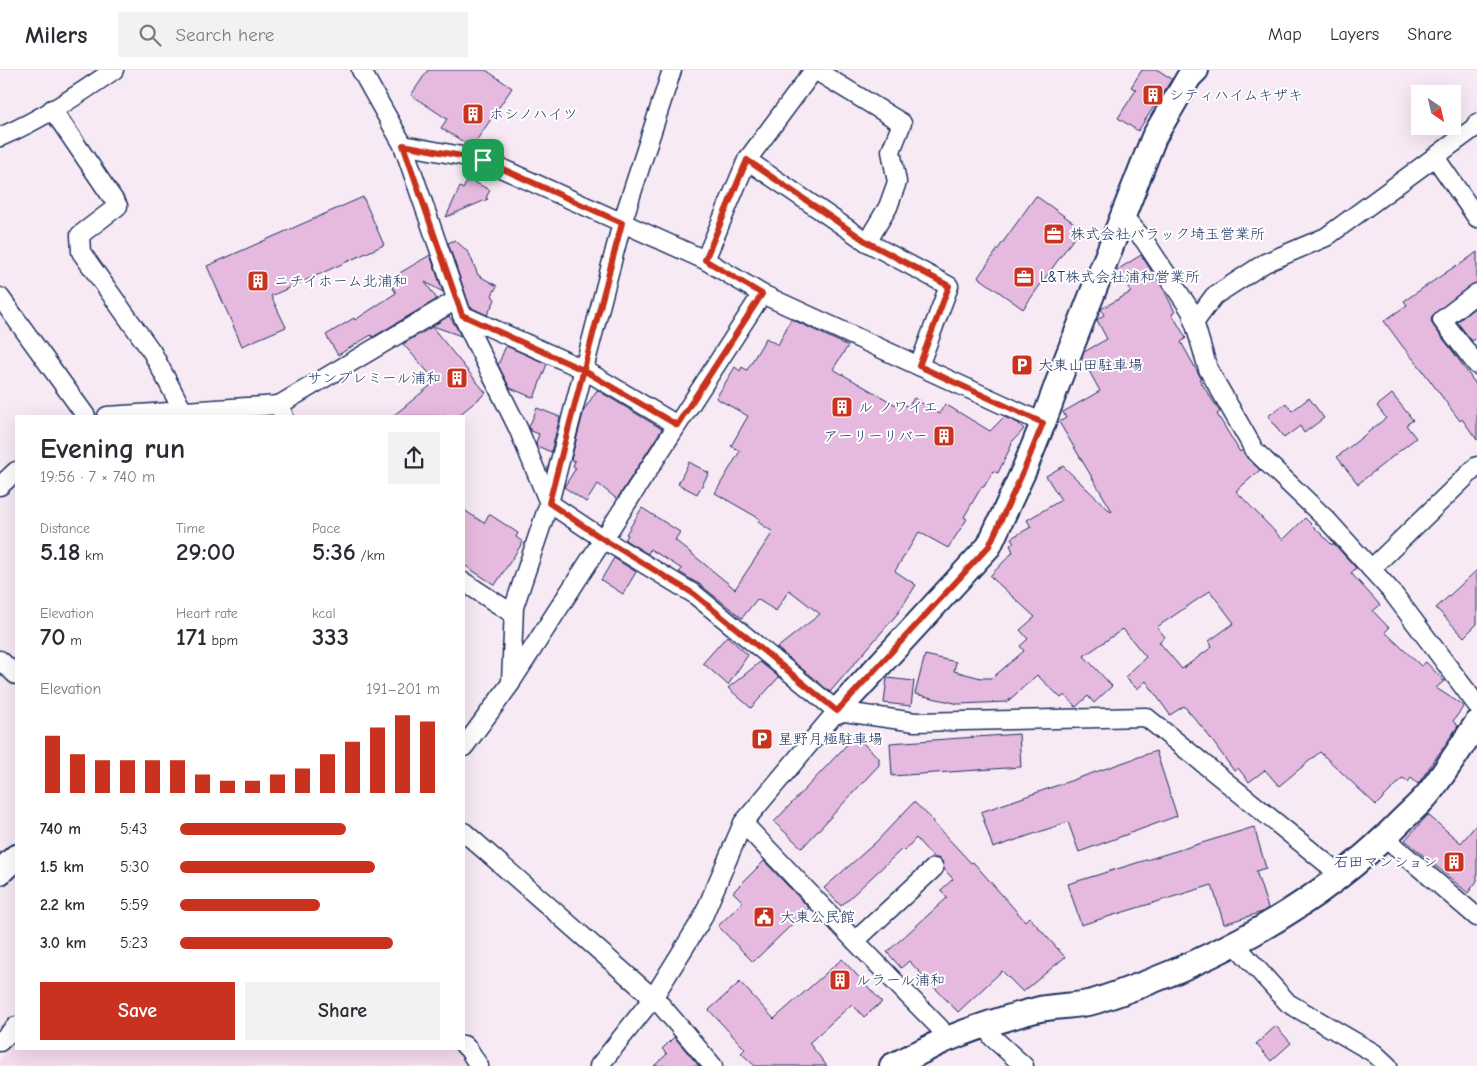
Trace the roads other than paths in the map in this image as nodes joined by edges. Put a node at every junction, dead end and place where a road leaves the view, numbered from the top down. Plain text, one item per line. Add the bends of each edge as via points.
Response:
1 (114, 70) edge
2 (361, 70) edge
3 (672, 70) edge
4 (814, 70) edge
5 (1190, 72) edge
6 (52, 109) junction
7 (1477, 123) edge
8 (0, 137) edge
9 (403, 145) junction
10 (1434, 157) junction
11 (747, 160) junction
12 (1123, 216) junction
13 (1477, 218) edge
14 (622, 223) junction
15 (867, 242) junction
16 (705, 260) junction
17 (1477, 293) edge
18 (762, 294) junction
19 (0, 297) edge
20 (459, 307) junction
21 (1194, 323) junction
22 (1477, 365) edge
23 (919, 366) junction
24 (583, 370) junction
25 (183, 411) junction
26 (281, 411) edge
27 (85, 415) edge
28 (121, 415) edge
29 (1043, 423) junction
30 (677, 425) junction
31 (1477, 466) edge
32 (15, 472) edge
33 (0, 486) edge
34 (549, 503) junction
35 (603, 539) junction
36 (1371, 568) junction
37 (465, 583) edge
38 (513, 614) junction
39 (0, 660) edge
40 (15, 674) edge
41 (511, 683) junction
42 (1477, 705) edge
43 (837, 711) junction
44 (1477, 723) edge
45 (465, 746) edge
46 (743, 823) junction
47 (465, 833) edge
48 (1385, 838) junction
49 (15, 858) edge
50 (934, 868) dead end
51 (0, 872) edge
52 (1342, 876) junction
53 (1477, 917) edge
54 (855, 941) junction
55 (1234, 943) junction
56 (653, 998) junction
57 (986, 1025) junction
58 (15, 1027) edge
59 (945, 1040) junction
60 (0, 1042) edge
61 (465, 1047) edge
62 (479, 1066) edge
63 (599, 1066) edge
64 (713, 1066) edge
65 (892, 1066) edge
66 (1024, 1066) edge
67 (1388, 1066) edge

1 - 6 street
2 - 9 street
3 - 14 street
4 - 11 street
4 - 15 street via 902,123 891,151 897,182 888,207
5 - 12 street via 1154,137
6 - 8 street
6 - 25 street via 118,206 80,235 81,252 152,352
7 - 10 street
9 - 14 street via 483,160
9 - 20 street
10 - 13 street
10 - 21 street via 1326,237 1265,263 1214,296
11 - 15 street
11 - 16 street
12 - 21 street via 1144,240 1191,311
12 - 29 street
14 - 16 street
14 - 24 street
15 - 23 street via 949,286
16 - 18 street
17 - 22 street via 1442,320
18 - 23 street
18 - 30 street
19 - 27 street
20 - 24 street
20 - 26 street
20 - 34 street via 518,428
21 - 36 street via 1208,369 1255,451 1327,520
23 - 29 street
24 - 30 street
24 - 34 street
25 - 26 street
25 - 28 street
29 - 43 street via 989,546
30 - 35 street
31 - 36 street
32 - 33 street
34 - 35 street
34 - 38 street
35 - 41 street
35 - 43 street via 694,594
36 - 42 street
37 - 38 street
38 - 41 street
39 - 40 street
41 - 45 street
43 - 46 street
43 - 52 street via 915,722 1146,717
44 - 48 street via 1427,794
46 - 54 street
46 - 56 street via 702,919
47 - 56 street
48 - 52 street
48 - 53 street
49 - 51 street
50 - 54 street
52 - 55 street via 1275,921
54 - 59 street via 940,1028
55 - 57 street via 1157,980 1093,1002 1038,1009
55 - 67 street via 1288,1003 1374,1054
56 - 63 street
56 - 64 street
57 - 59 street
57 - 66 street via 992,1037
58 - 60 street
59 - 65 street
61 - 62 street

